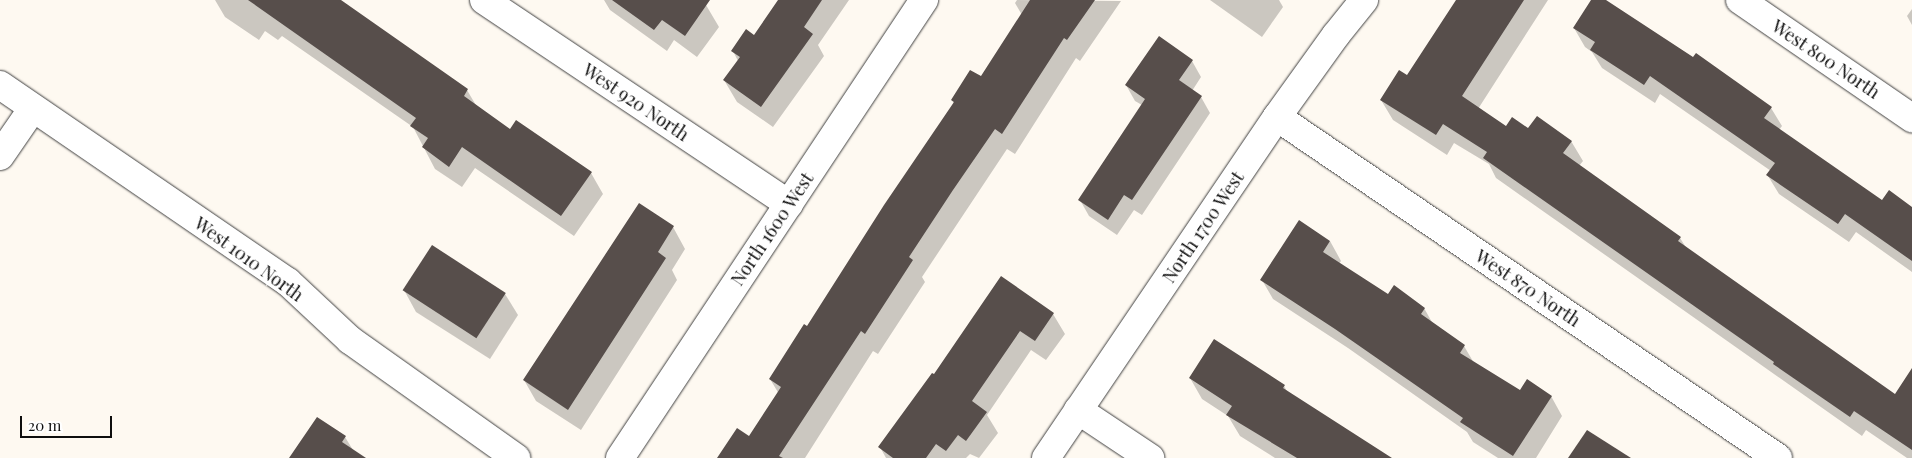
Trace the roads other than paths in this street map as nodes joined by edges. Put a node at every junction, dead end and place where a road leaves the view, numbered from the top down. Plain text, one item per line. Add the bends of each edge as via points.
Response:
1 (484, 0) edge
2 (924, 0) edge
3 (1364, 0) edge
4 (1740, 0) edge
5 (0, 85) edge
6 (33, 108) junction
7 (1277, 117) junction
8 (1912, 118) edge
9 (0, 156) edge
10 (789, 204) junction
11 (1078, 410) junction
12 (516, 458) edge
13 (620, 458) edge
14 (1046, 458) edge
15 (1150, 458) edge
16 (1778, 458) edge

1 - 10 street, West 920 North
2 - 10 street, North 1600 West
3 - 7 street, North 1700 West
4 - 8 street, West 800 North
5 - 6 street, West 1010 North
6 - 9 street
6 - 12 street, West 1010 North via 288,282 350,340
7 - 11 street, North 1700 West
7 - 16 street, West 870 North
10 - 13 street, North 1600 West
11 - 14 street, North 1700 West
11 - 15 street

